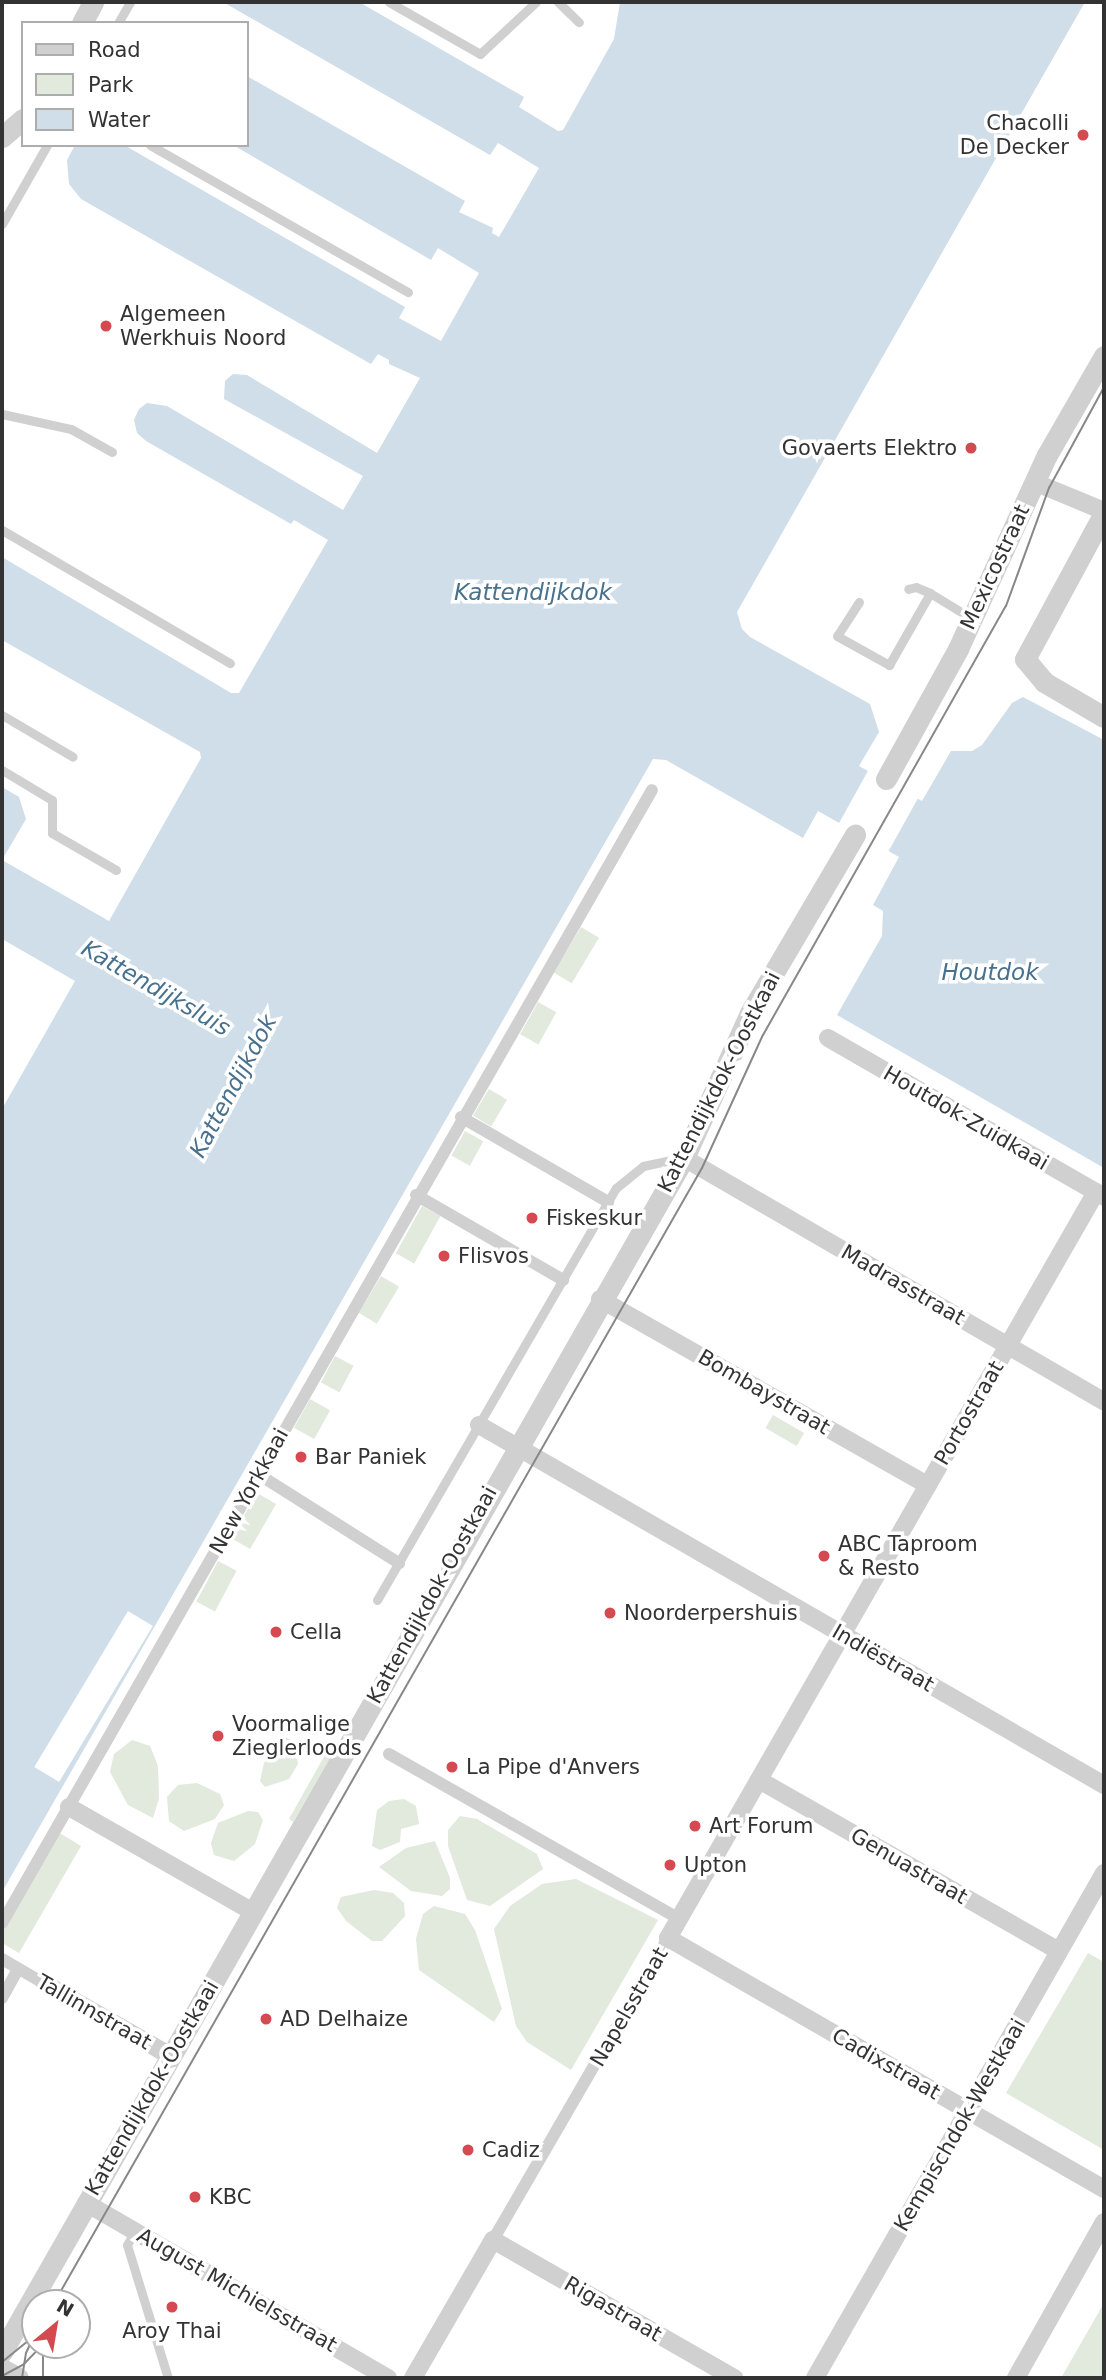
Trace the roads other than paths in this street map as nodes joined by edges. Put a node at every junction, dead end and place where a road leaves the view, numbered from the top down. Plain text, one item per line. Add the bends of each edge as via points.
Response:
1 (93, 2) edge
2 (130, 2) edge
3 (389, 2) edge
4 (536, 2) edge
5 (558, 2) edge
6 (83, 21) edge
7 (119, 21) edge
8 (579, 22) dead end
9 (21, 121) edge
10 (2, 137) edge
11 (46, 147) edge
12 (154, 147) edge
13 (2, 223) edge
14 (408, 292) dead end
15 (1104, 356) edge
16 (2, 414) edge
17 (112, 452) dead end
18 (1034, 482) junction
19 (1104, 512) edge
20 (2, 530) edge
21 (908, 589) dead end
22 (930, 593) junction
23 (859, 602) dead end
24 (971, 618) junction
25 (230, 663) dead end
26 (2, 715) edge
27 (1104, 717) edge
28 (73, 757) dead end
29 (2, 770) edge
30 (887, 779) dead end
31 (652, 790) dead end
32 (855, 835) dead end
33 (116, 870) dead end
34 (828, 1038) dead end
35 (461, 1117) junction
36 (693, 1163) junction
37 (416, 1195) junction
38 (1100, 1195) edge
39 (608, 1202) junction
40 (563, 1280) junction
41 (600, 1299) junction
42 (1008, 1345) junction
43 (1104, 1401) edge
44 (479, 1425) junction
45 (517, 1446) junction
46 (258, 1474) junction
47 (928, 1485) junction
48 (399, 1563) junction
49 (377, 1600) dead end
50 (842, 1634) junction
51 (389, 1754) dead end
52 (759, 1780) junction
53 (1104, 1785) edge
54 (69, 1807) junction
55 (1104, 1873) edge
56 (253, 1912) junction
57 (679, 1919) junction
58 (2, 1923) edge
59 (668, 1938) junction
60 (1059, 1951) junction
61 (2, 1959) edge
62 (18, 1969) junction
63 (45, 1984) joint
64 (2, 1998) edge
65 (169, 2055) junction
66 (968, 2111) junction
67 (1104, 2189) edge
68 (86, 2203) junction
69 (1104, 2222) edge
70 (135, 2231) junction
71 (493, 2240) junction
72 (2, 2352) edge
73 (2, 2369) edge
74 (18, 2378) edge
75 (168, 2378) edge
76 (388, 2378) edge
77 (413, 2378) edge
78 (734, 2378) edge
79 (815, 2378) edge
80 (1016, 2378) edge

1 - 6 street
2 - 7 lane
3 - 4 lane via 480,54
5 - 8 lane
9 - 10 street
11 - 13 lane
12 - 14 lane
15 - 18 street, Mexicostraat
16 - 17 lane via 71,429
18 - 19 street
18 - 24 street, Mexicostraat
19 - 27 street via 1025,659 1044,682
20 - 25 lane
21 - 22 lane
22 - 23 lane via 888,666 837,635
22 - 24 lane
24 - 30 street, Mexicostraat
26 - 28 lane
29 - 33 lane via 52,800 52,833
31 - 35 street, New Yorkkaai
32 - 36 street, Kattendijkdok-Oostkaai via 750,1013
34 - 38 street, Houtdok-Zuidkaai
35 - 37 street, New Yorkkaai
35 - 39 street
36 - 39 lane via 643,1166 627,1175
36 - 41 street, Kattendijkdok-Oostkaai
36 - 42 street, Madrasstraat
37 - 40 street
37 - 46 street, New Yorkkaai
38 - 42 street, Portostraat
39 - 40 lane
40 - 44 lane
41 - 45 street, Kattendijkdok-Oostkaai
41 - 47 street, Bombaystraat
42 - 43 street, Madrasstraat
42 - 47 street, Portostraat
44 - 45 street, Indiëstraat
44 - 48 lane
45 - 50 street, Indiëstraat
45 - 56 street, Kattendijkdok-Oostkaai
46 - 48 street
46 - 54 street, New Yorkkaai
47 - 50 street, Portostraat
48 - 49 lane
50 - 52 street, Napelsstraat
50 - 53 street, Indiëstraat
51 - 57 street
52 - 57 street, Napelsstraat
52 - 60 street, Genuastraat
54 - 56 street
54 - 58 street, New Yorkkaai
55 - 60 street, Kempischdok-Westkaai
56 - 65 street, Kattendijkdok-Oostkaai
57 - 59 street, Napelsstraat
59 - 66 street, Cadixstraat
59 - 71 street, Napelsstraat
60 - 66 street, Kempischdok-Westkaai
61 - 62 street
62 - 63 street, Tallinnstraat
62 - 64 street
63 - 65 street, Tallinnstraat
65 - 68 street, Kattendijkdok-Oostkaai
66 - 67 street, Cadixstraat
66 - 79 street, Kempischdok-Westkaai
68 - 70 street, August Michielsstraat
68 - 72 street, Kattendijkdok-Oostkaai
69 - 80 street
70 - 75 lane via 127,2245
70 - 76 street, August Michielsstraat
71 - 77 street, Napelsstraat
71 - 78 street, Rigastraat
73 - 74 street

